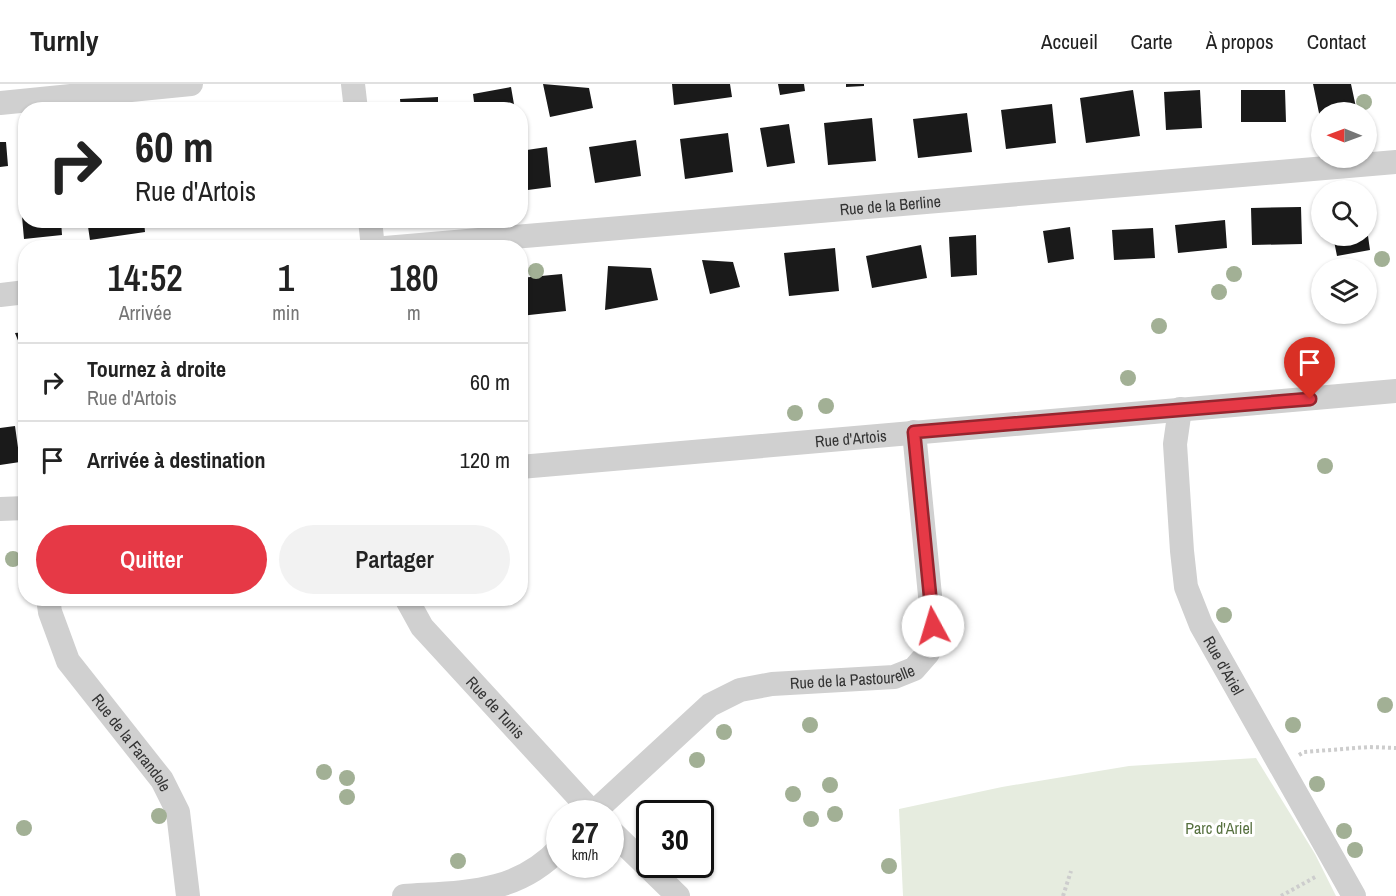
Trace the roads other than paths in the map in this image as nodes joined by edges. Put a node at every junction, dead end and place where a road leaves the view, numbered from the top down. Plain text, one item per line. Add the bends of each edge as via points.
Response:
1 (191, 84) edge
2 (353, 84) edge
3 (355, 102) edge
4 (0, 103) edge
5 (1396, 162) edge
6 (479, 240) edge
7 (18, 293) edge
8 (0, 295) edge
9 (1396, 391) edge
10 (1180, 409) junction
11 (914, 432) junction
12 (528, 465) edge
13 (18, 508) edge
14 (0, 509) edge
15 (49, 606) edge
16 (410, 606) edge
17 (581, 800) edge
18 (607, 800) edge
19 (624, 844) edge
20 (546, 862) edge
21 (188, 896) edge
22 (404, 896) edge
23 (678, 896) edge
24 (1354, 896) edge

1 - 4 street
2 - 3 street
5 - 6 street, Rue de la Berline
7 - 8 street
9 - 10 street, Rue d'Artois
10 - 11 street, Rue d'Artois
10 - 24 street, Rue d'Ariel via 1175,444 1186,586 1201,626
11 - 12 street, Rue d'Artois
11 - 18 street, Rue de la Pastourelle via 933,626 928,653 914,669 894,677 772,684 740,690 710,705
13 - 14 street
15 - 21 street, Rue de la Farandole via 68,661 162,780 178,812
16 - 17 street, Rue de Tunis via 422,627
19 - 23 street
20 - 22 street via 518,879 485,890

